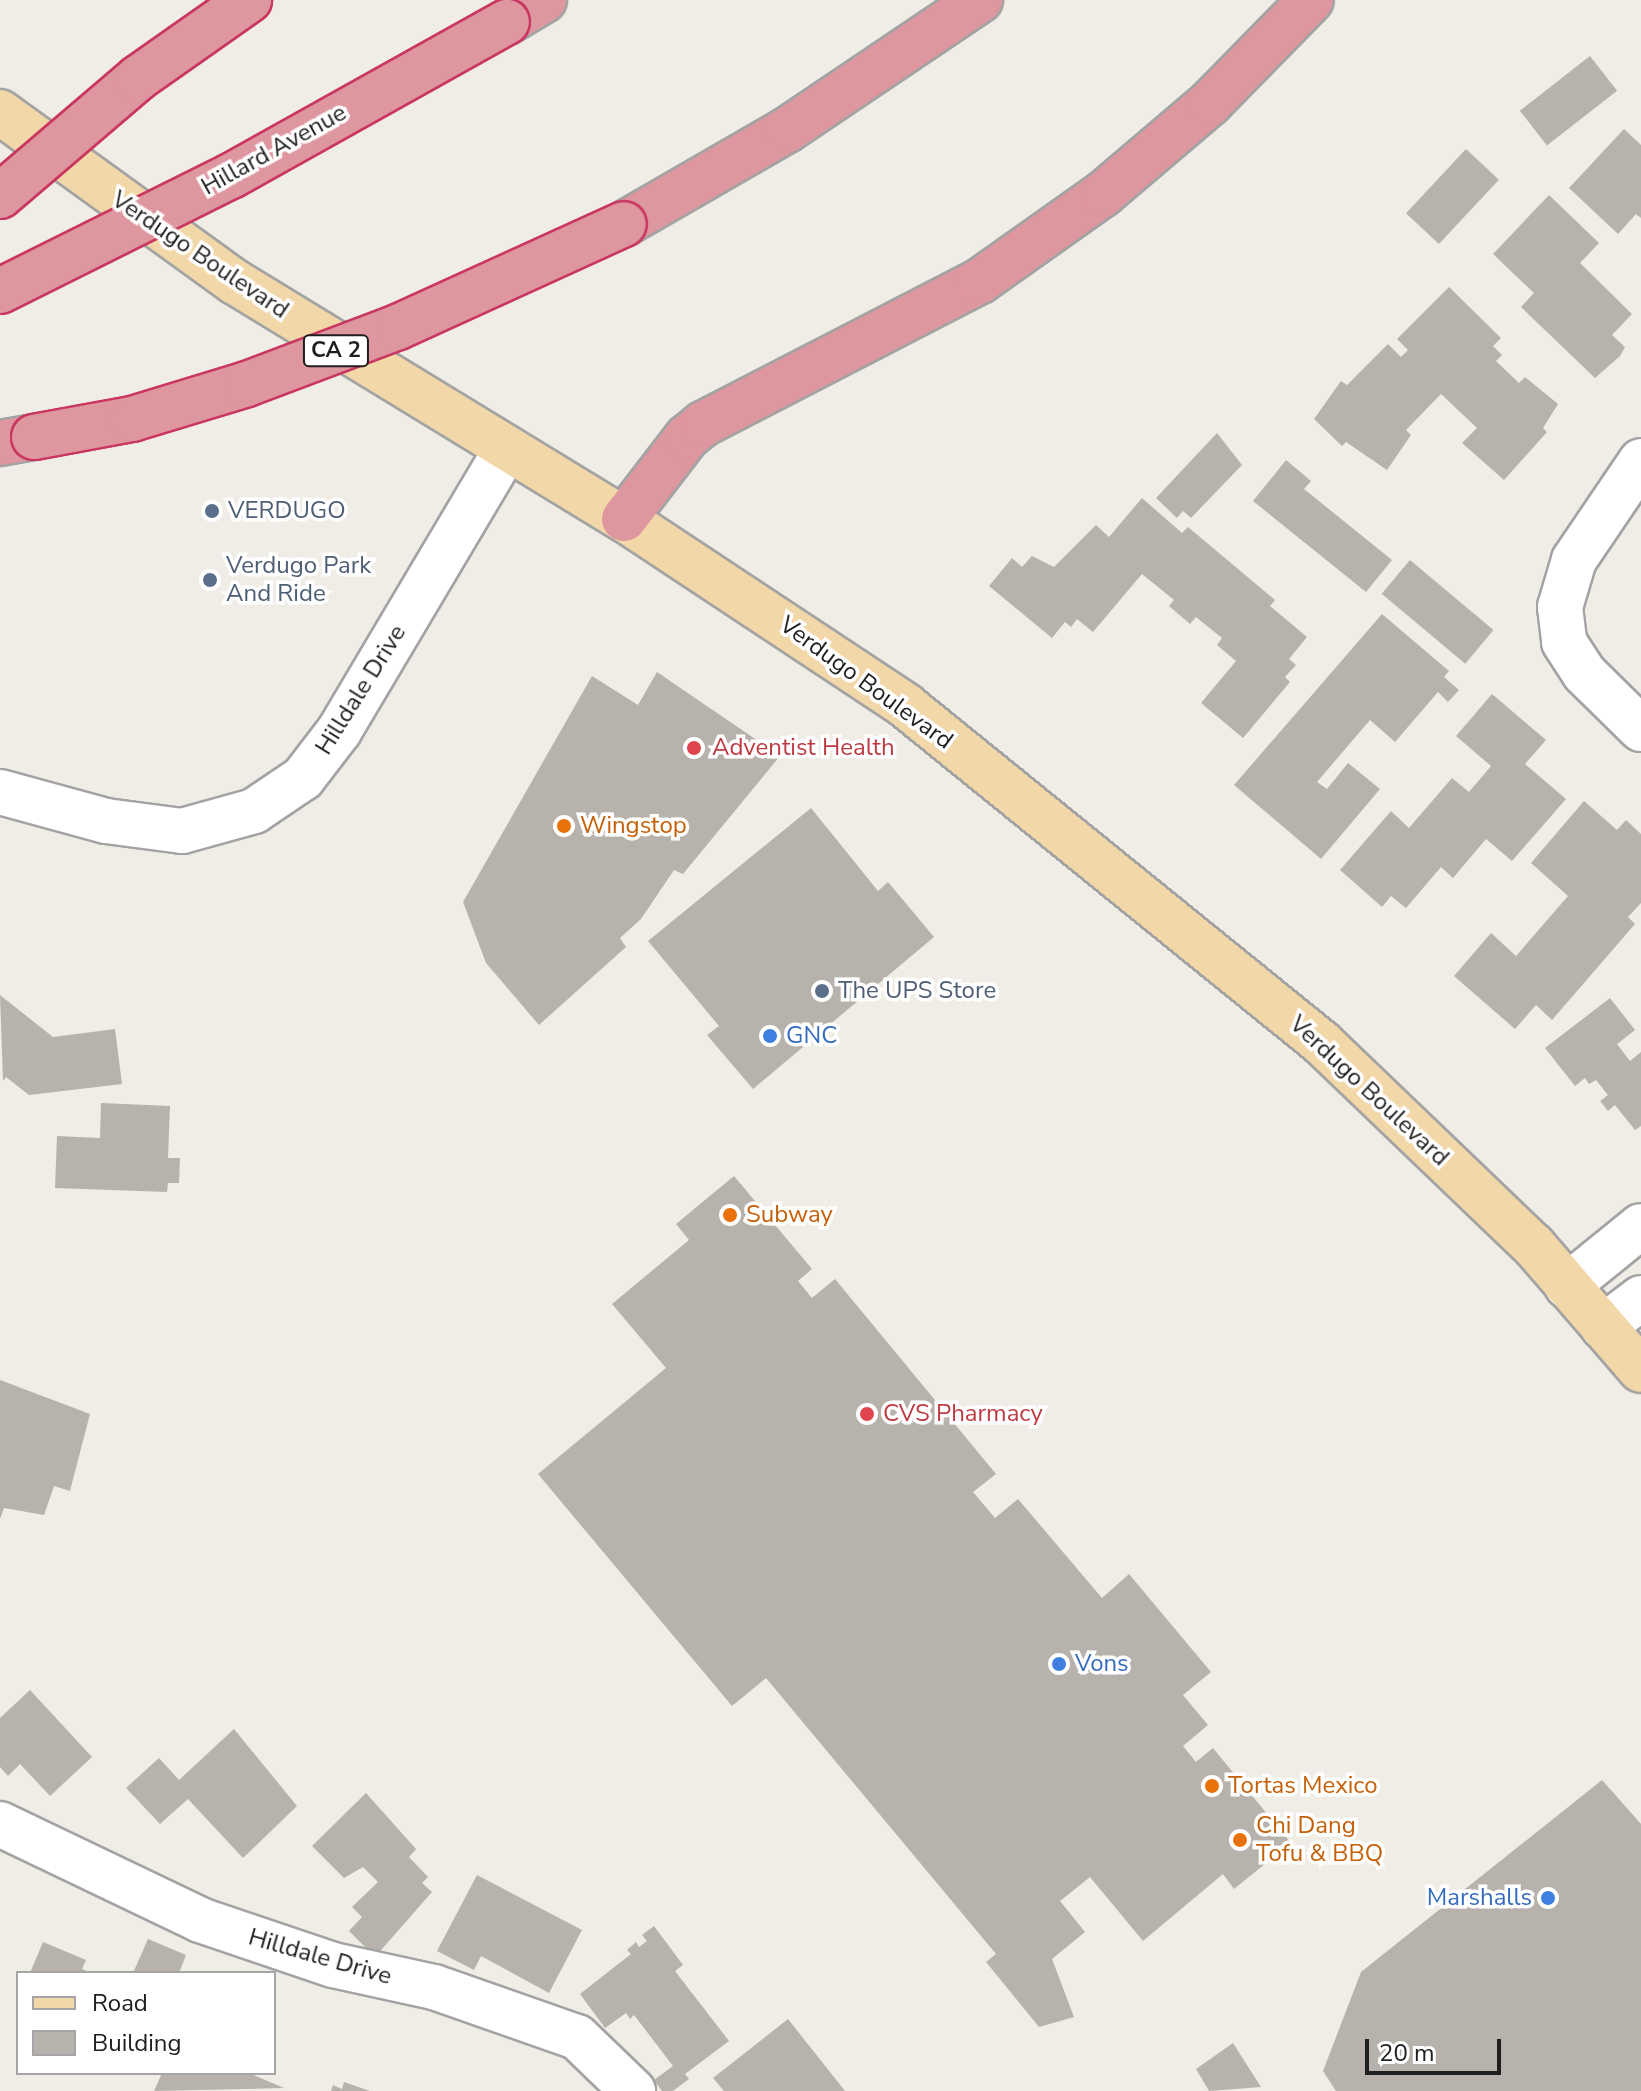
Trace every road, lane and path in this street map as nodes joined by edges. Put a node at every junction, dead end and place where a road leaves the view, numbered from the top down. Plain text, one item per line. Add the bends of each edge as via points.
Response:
1 (249, 0) edge
2 (544, 0) edge
3 (980, 0) edge
4 (1311, 0) edge
5 (0, 112) edge
6 (0, 196) edge
7 (0, 291) edge
8 (17, 440) edge
9 (507, 448) junction
10 (1641, 461) edge
11 (624, 519) junction
12 (1641, 729) edge
13 (0, 792) edge
14 (1641, 1226) edge
15 (1567, 1286) junction
16 (1641, 1298) edge
17 (1603, 1327) junction
18 (1641, 1370) edge
19 (0, 1824) edge
20 (633, 2091) edge

1 - 6 highway, bridge via 138,78
2 - 7 highway, Hillard Avenue, bridge via 231,176
3 - 8 highway, CA 2, bridge via 787,130 624,224 398,327 247,384 132,419
4 - 11 highway via 1210,103 1103,194 980,281 703,424
5 - 9 main road, Verdugo Boulevard via 235,282
9 - 11 main road, Verdugo Boulevard
9 - 13 street, Hilldale Drive via 339,731 290,786 254,811 182,831 106,821
10 - 12 street via 1574,560 1560,607 1564,642 1584,673
11 - 15 main road, Verdugo Boulevard via 906,706 1322,1043 1533,1245
14 - 15 street
15 - 17 main road, Verdugo Boulevard
16 - 17 street
17 - 18 main road, Verdugo Boulevard
19 - 20 street, Hilldale Drive via 200,1920 333,1965 434,1987 577,2037

